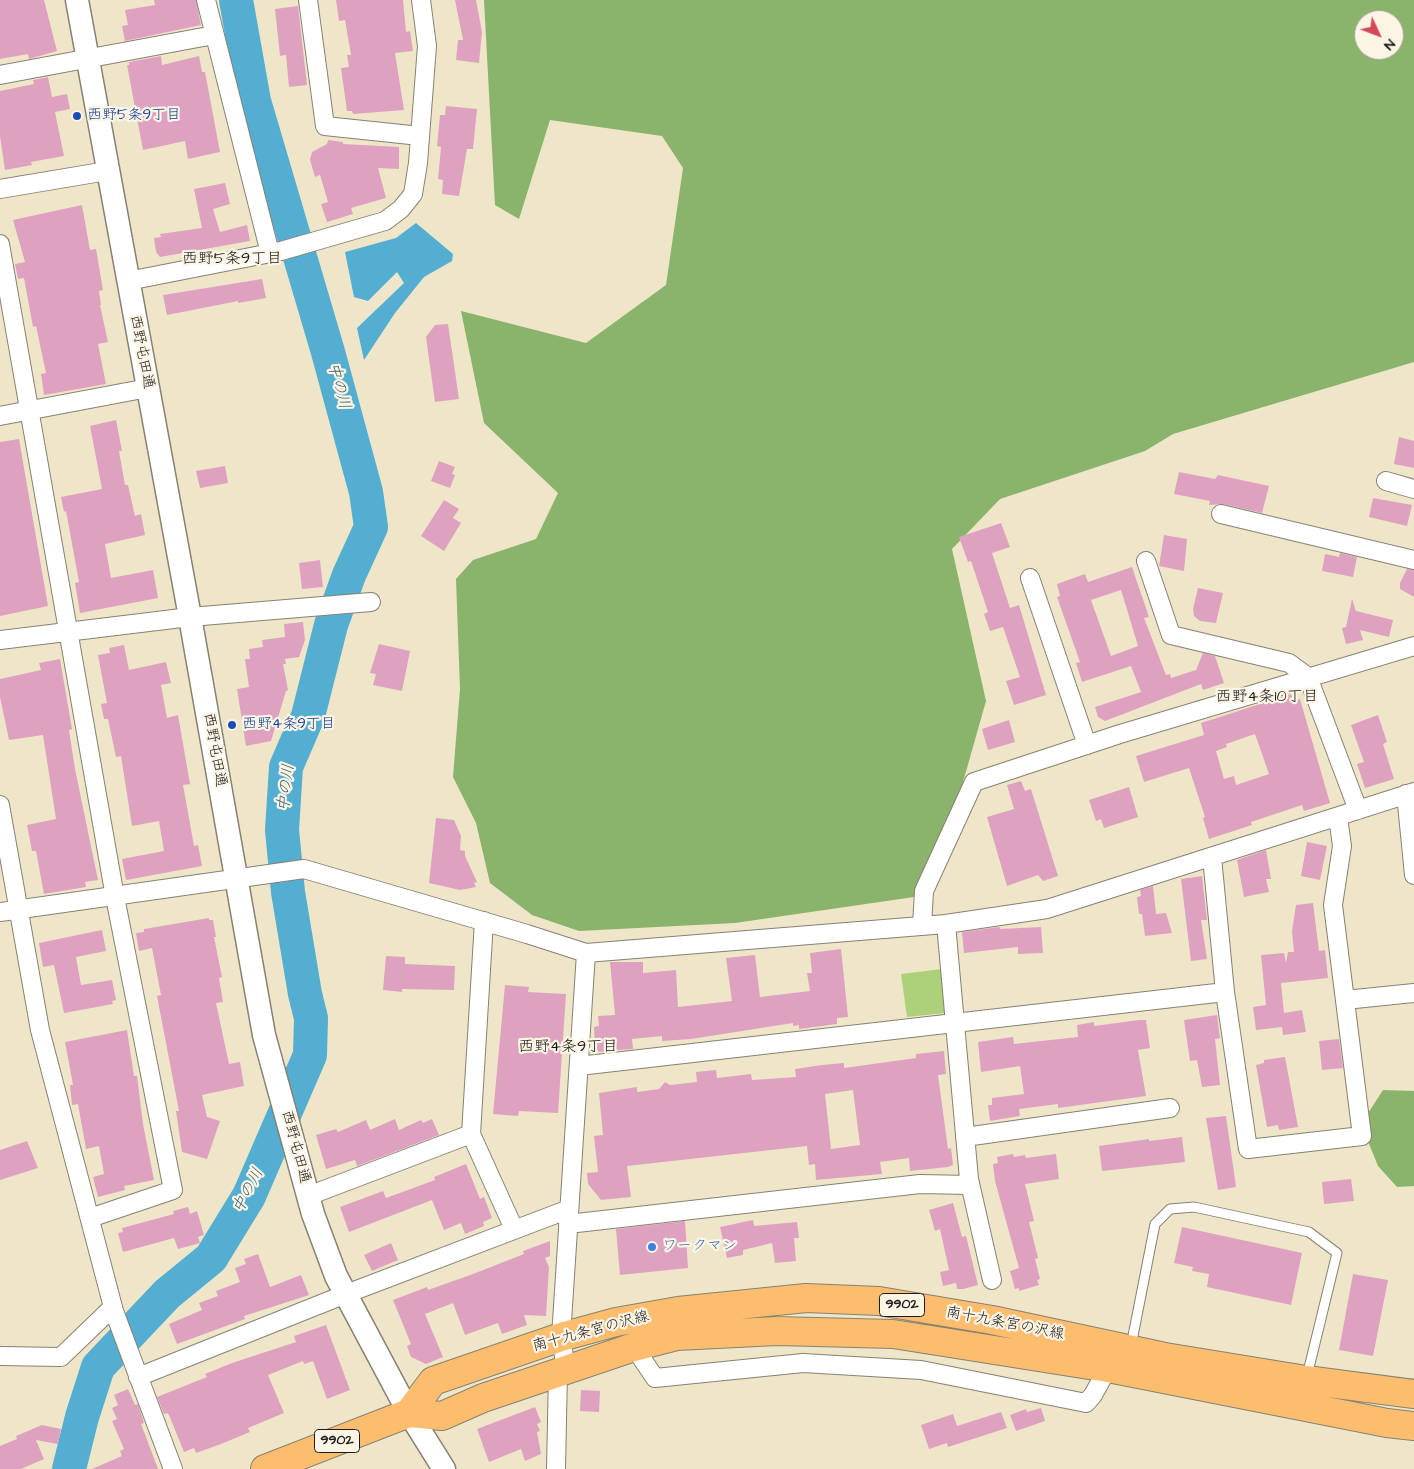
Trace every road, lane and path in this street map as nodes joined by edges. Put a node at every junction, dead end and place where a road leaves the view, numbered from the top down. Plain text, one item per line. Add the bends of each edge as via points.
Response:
1 (77, 0) edge
2 (206, 0) edge
3 (308, 0) edge
4 (421, 0) edge
5 (214, 35) junction
6 (86, 57) junction
7 (0, 75) edge
8 (420, 136) junction
9 (108, 171) junction
10 (0, 189) edge
11 (0, 244) edge
12 (275, 252) junction
13 (128, 281) junction
14 (148, 388) junction
15 (30, 412) junction
16 (0, 416) edge
17 (1386, 481) dead end
18 (1414, 489) edge
19 (1222, 514) dead end
20 (1414, 560) edge
21 (1146, 561) dead end
22 (1030, 578) dead end
23 (371, 602) dead end
24 (190, 617) junction
25 (70, 632) junction
26 (0, 640) edge
27 (1414, 646) edge
28 (1308, 677) junction
29 (1087, 745) junction
30 (1410, 793) edge
31 (0, 805) edge
32 (1358, 810) junction
33 (1338, 817) junction
34 (1212, 857) junction
35 (1414, 875) edge
36 (237, 879) junction
37 (115, 897) junction
38 (18, 909) junction
39 (0, 912) edge
40 (484, 921) junction
41 (946, 924) junction
42 (922, 926) junction
43 (586, 954) junction
44 (1225, 992) junction
45 (1414, 993) edge
46 (1345, 1000) junction
47 (956, 1023) junction
48 (578, 1066) junction
49 (1170, 1108) dead end
50 (471, 1134) junction
51 (966, 1137) junction
52 (970, 1184) junction
53 (308, 1196) junction
54 (569, 1216) junction
55 (90, 1218) junction
56 (514, 1229) junction
57 (992, 1280) dead end
58 (346, 1294) junction
59 (114, 1309) junction
60 (561, 1337) junction
61 (634, 1347) junction
62 (1131, 1349) junction
63 (0, 1356) edge
64 (1108, 1368) junction
65 (562, 1371) junction
66 (138, 1377) junction
67 (1306, 1380) junction
68 (1414, 1394) edge
69 (409, 1413) junction
70 (1414, 1426) edge
71 (173, 1469) edge
72 (265, 1469) edge
73 (444, 1469) edge
74 (556, 1469) edge

1 - 6 street, 西野屯田通
2 - 5 street
3 - 8 street via 325,126
4 - 8 street via 427,46
5 - 6 street
5 - 12 street
6 - 7 street
6 - 9 street, 西野屯田通
8 - 12 street via 413,194 401,209 385,221
9 - 10 street
9 - 13 street, 西野屯田通
11 - 15 street
12 - 13 street
13 - 14 street, 西野屯田通
14 - 15 street
14 - 24 street, 西野屯田通
15 - 16 street
15 - 25 street
17 - 18 street
19 - 20 street
21 - 28 street via 1171,636 1289,663
22 - 29 street
23 - 24 street
24 - 25 street
24 - 36 street, 西野屯田通
25 - 26 street
25 - 37 street
27 - 28 street
28 - 29 street
28 - 32 street
29 - 42 street via 974,782 924,891
30 - 32 street
30 - 35 street
31 - 38 street
32 - 33 street
33 - 34 street
33 - 46 street via 1342,846 1333,905
34 - 41 street via 1047,909
34 - 44 street
36 - 37 street
36 - 40 street via 304,870
36 - 53 street, 西野屯田通 via 264,1036
37 - 38 street
37 - 55 street via 173,1190
38 - 39 street
38 - 55 street via 40,1030
40 - 43 street
40 - 50 street
41 - 42 street
41 - 47 street
42 - 43 street
43 - 48 street
44 - 46 street via 1248,1150 1362,1136
44 - 47 street
45 - 46 street
47 - 48 street
47 - 51 street
48 - 54 street
49 - 51 street
50 - 53 street
50 - 56 street
51 - 52 street
52 - 54 street via 920,1184
52 - 57 street
53 - 58 street, 西野屯田通 via 336,1276
54 - 56 street
54 - 60 street
55 - 59 street
56 - 58 street
58 - 66 street
58 - 69 street, 西野屯田通
59 - 63 street via 61,1357
59 - 66 street
60 - 62 main road, 南十九条宮の沢線 / 9902 via 616,1322 678,1311 806,1298 879,1301
60 - 65 street
60 - 69 main road, 南十九条宮の沢線 / 9902 via 433,1381
61 - 64 main road, 南十九条宮の沢線 / 9902 via 677,1336 776,1331 893,1334
61 - 64 street via 655,1378 803,1363 921,1370 1086,1403
61 - 65 main road, 南十九条宮の沢線 / 9902
62 - 67 main road, 南十九条宮の沢線 / 9902
62 - 67 lane via 1154,1224 1170,1210 1194,1207 1309,1232 1337,1253
64 - 70 main road, 南十九条宮の沢線 / 9902
65 - 69 main road, 南十九条宮の沢線 / 9902 via 442,1416
65 - 74 street
66 - 71 street
67 - 68 main road, 南十九条宮の沢線 / 9902
69 - 72 main road, 南十九条宮の沢線 / 9902
69 - 73 street, 西野屯田通

